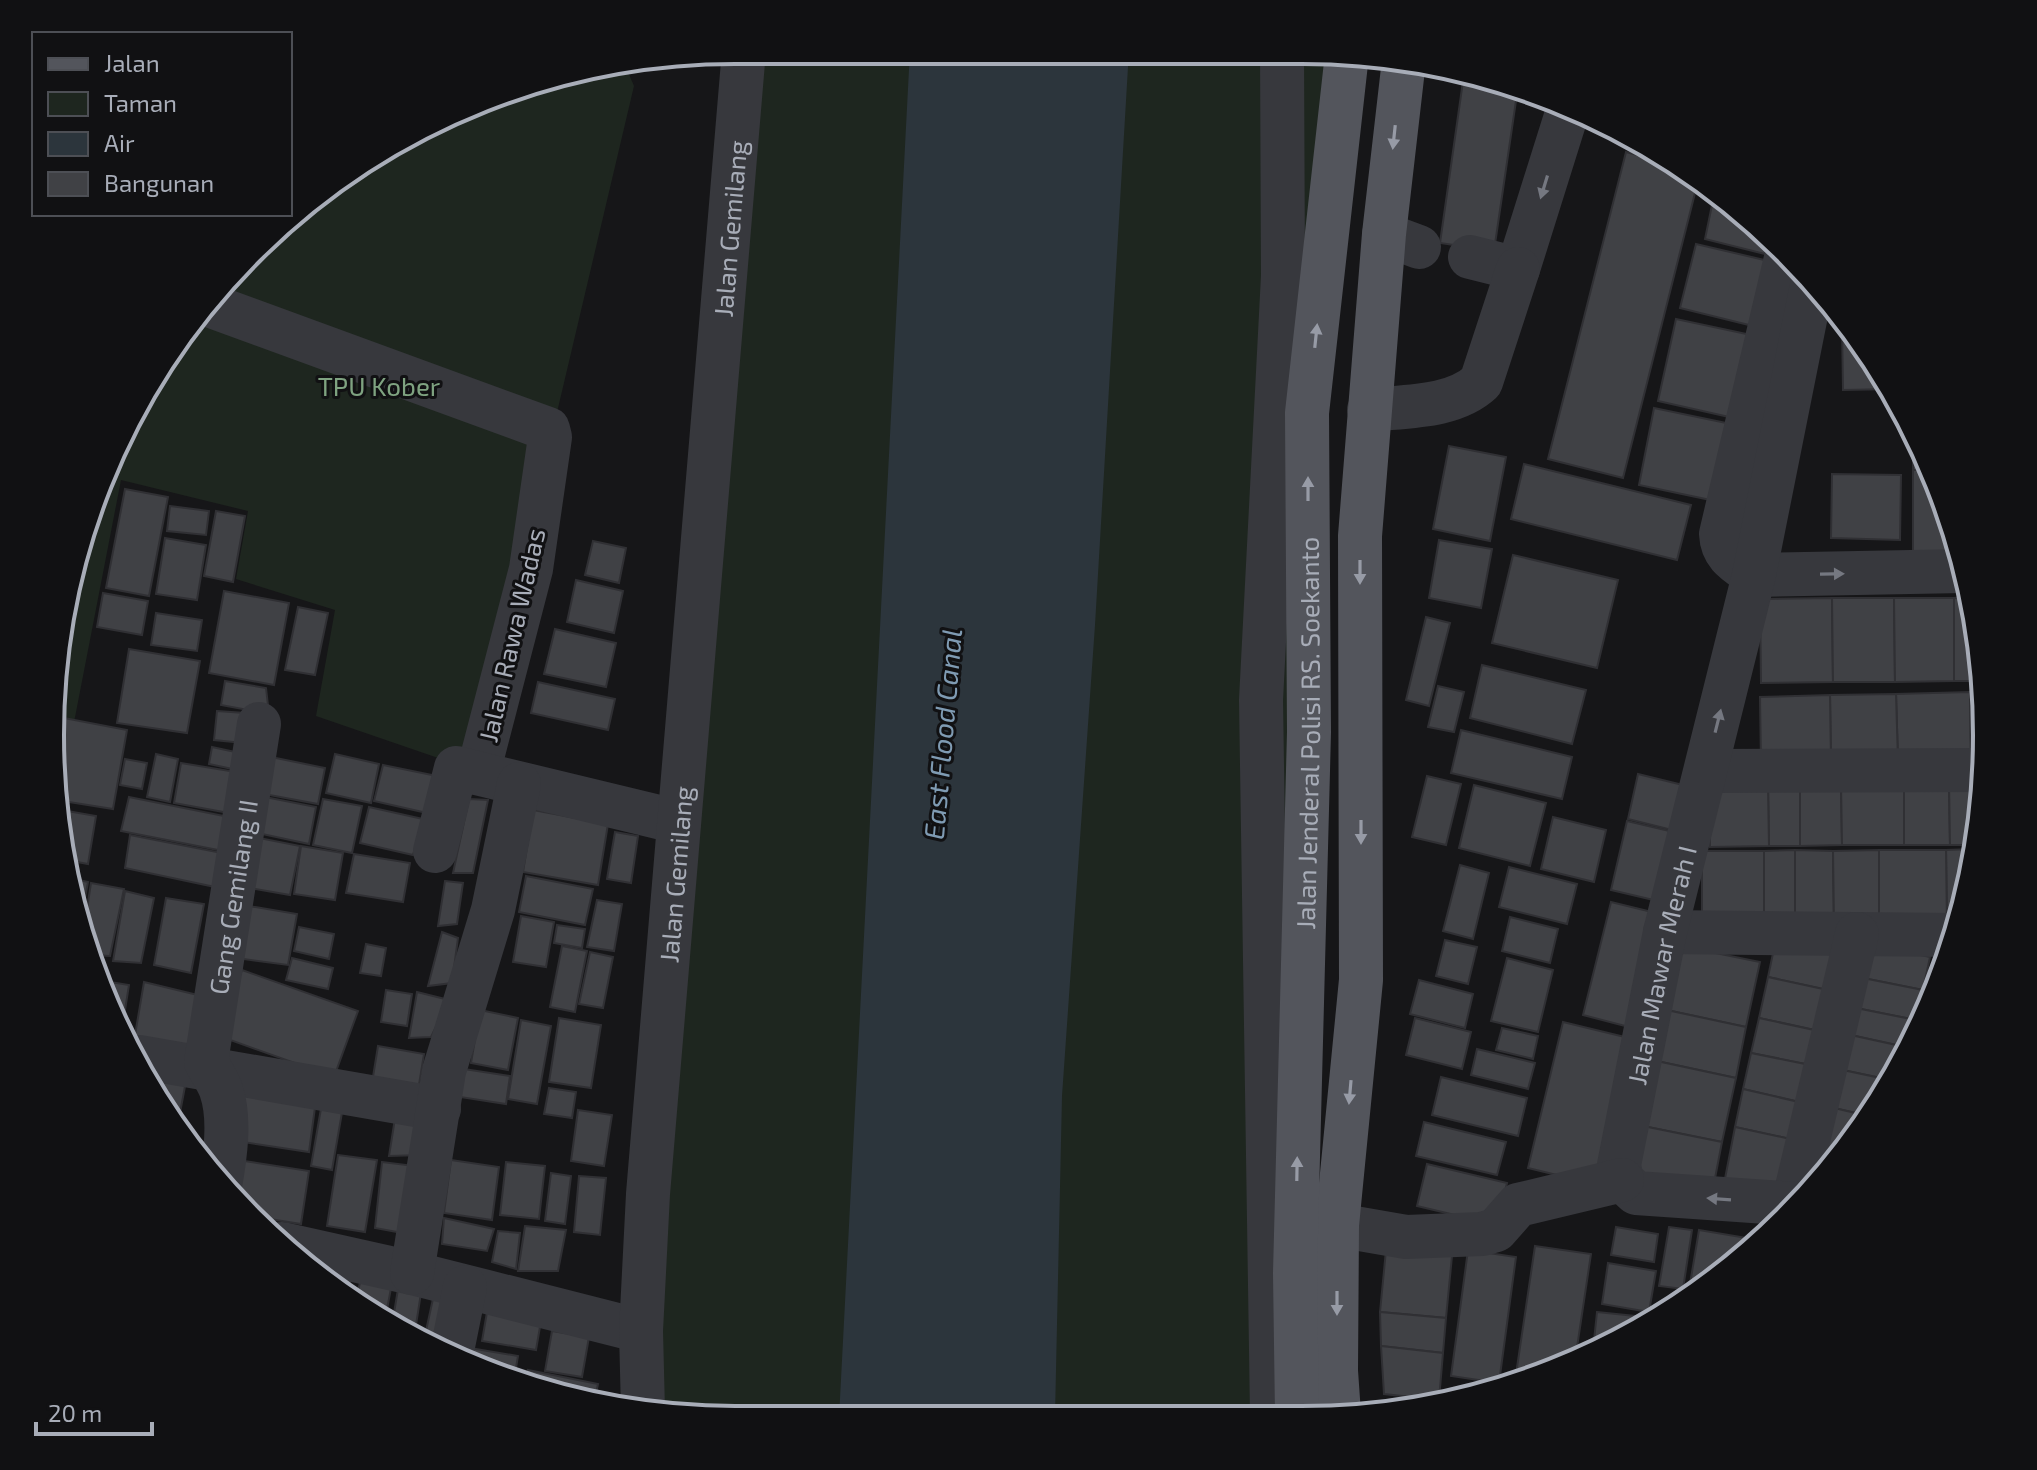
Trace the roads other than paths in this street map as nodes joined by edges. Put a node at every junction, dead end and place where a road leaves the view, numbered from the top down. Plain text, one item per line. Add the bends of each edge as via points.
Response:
1 (743, 64) edge
2 (1282, 64) edge
3 (1346, 65) edge
4 (1404, 72) edge
5 (1565, 118) edge
6 (1470, 257) dead end
7 (1518, 269) junction
8 (1783, 269) edge
9 (1815, 304) edge
10 (218, 308) edge
11 (1369, 410) junction
12 (1307, 413) junction
13 (1952, 571) edge
14 (1754, 575) junction
15 (259, 724) dead end
16 (1972, 770) edge
17 (467, 771) junction
18 (1706, 771) junction
19 (519, 784) junction
20 (679, 822) junction
21 (435, 851) dead end
22 (1665, 932) junction
23 (1857, 934) junction
24 (1942, 935) edge
25 (148, 1059) edge
26 (210, 1070) junction
27 (439, 1109) junction
28 (223, 1168) edge
29 (1622, 1180) junction
30 (1800, 1184) edge
31 (1782, 1203) edge
32 (1337, 1225) junction
33 (305, 1249) edge
34 (412, 1273) junction
35 (465, 1287) junction
36 (641, 1331) junction
37 (453, 1344) edge
38 (643, 1399) edge
39 (1338, 1405) edge
40 (1272, 1406) edge
41 (1297, 1406) edge

1 - 20 street, Jalan Gemilang
2 - 40 street via 1283,276 1261,700
12 -> 3 main road, Jalan Jenderal Polisi RS. Soekanto
4 -> 11 main road, Jalan Jenderal Polisi RS. Soekanto via 1401,240
5 -> 7 street
6 - 7 street
7 - 11 street via 1481,382 1454,399
8 - 14 street via 1721,534 1727,555
9 - 14 street, Jalan Mawar Merah I
10 - 17 street, Jalan Rawa Wadas via 548,429 531,569
11 - 12 main road
11 -> 32 main road, Jalan Jenderal Polisi RS. Soekanto via 1360,536 1361,980
41 -> 12 main road, Jalan Jenderal Polisi RS. Soekanto via 1295,1258 1309,732
14 -> 13 street
18 -> 14 street, Jalan Mawar Merah I
15 - 26 street, Gang Gemilang II via 206,1062
16 - 18 street
17 - 19 street
17 - 21 street
18 - 22 street, Jalan Mawar Merah I
19 - 20 street
19 - 27 street via 493,910 447,1059
20 - 36 street, Jalan Gemilang
22 - 23 street
22 - 29 street, Jalan Mawar Merah I via 1619,1165
23 - 24 street
23 - 30 street
25 - 26 street
26 - 27 street
26 - 28 street, Gang Gemilang II via 222,1091
27 - 34 street
31 -> 29 street via 1636,1193
29 - 32 street via 1518,1205 1496,1230 1482,1234 1406,1237
32 -> 39 main road, Jalan Jenderal Polisi RS. Soekanto
33 - 34 street
34 - 35 street
35 - 36 street
35 - 37 street
36 - 38 street, Jalan Gemilang

